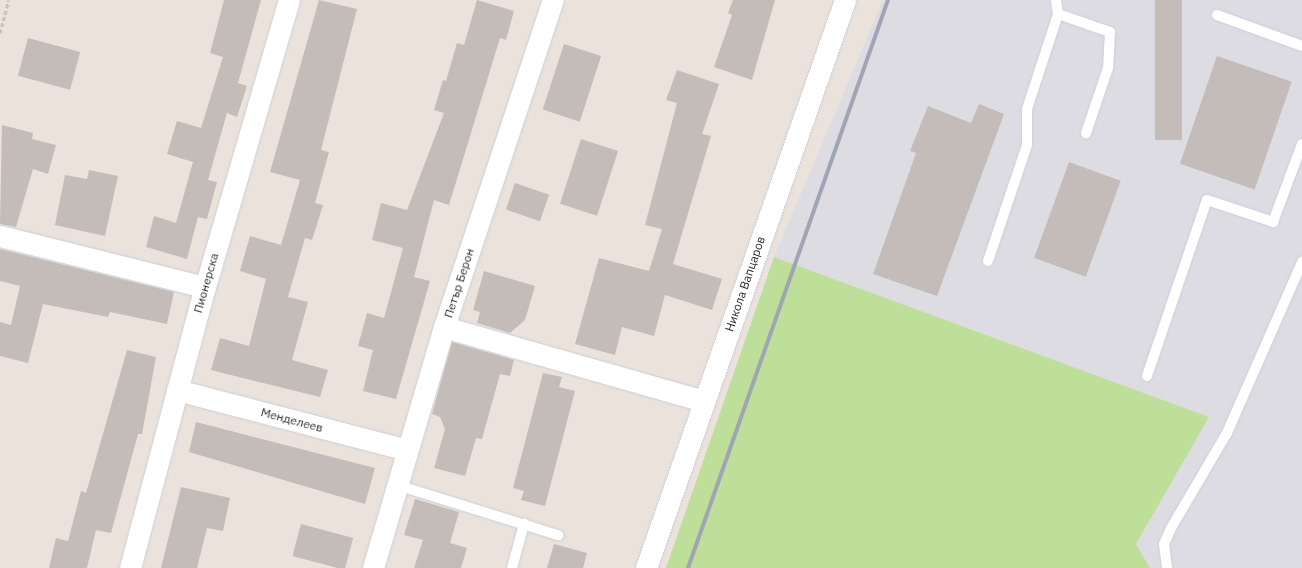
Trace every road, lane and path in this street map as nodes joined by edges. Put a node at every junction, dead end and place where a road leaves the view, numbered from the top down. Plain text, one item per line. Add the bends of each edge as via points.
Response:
1 (8, 0) edge
2 (289, 0) edge
3 (553, 0) edge
4 (845, 0) edge
5 (1056, 0) edge
6 (1058, 14) junction
7 (1217, 15) dead end
8 (0, 33) edge
9 (1302, 46) edge
10 (1086, 133) dead end
11 (1302, 144) edge
12 (0, 236) edge
13 (988, 261) dead end
14 (1302, 262) edge
15 (204, 287) junction
16 (444, 327) junction
17 (1147, 376) dead end
18 (176, 390) junction
19 (704, 401) junction
20 (407, 450) junction
21 (397, 485) junction
22 (524, 524) junction
23 (558, 535) dead end
24 (130, 568) edge
25 (373, 568) edge
26 (512, 568) edge
27 (646, 568) edge
28 (1167, 568) edge

1 - 8 path
2 - 15 street, Пионерска
3 - 16 street, Петър Берон
4 - 19 street, Никола Вапцаров
5 - 6 lane
6 - 10 lane via 1110,32 1108,68
6 - 13 lane via 1027,109 1027,145
7 - 9 lane
11 - 17 lane via 1273,222 1207,200
12 - 15 street
14 - 28 lane via 1266,351 1227,434 1171,528 1164,544
15 - 18 street, Пионерска
16 - 19 street
16 - 20 street, Петър Берон
18 - 20 street, Менделеев
18 - 24 street, Пионерска
19 - 27 street, Никола Вапцаров
20 - 21 street, Петър Берон
21 - 22 lane
21 - 25 street, Петър Берон
22 - 23 lane
22 - 26 lane

